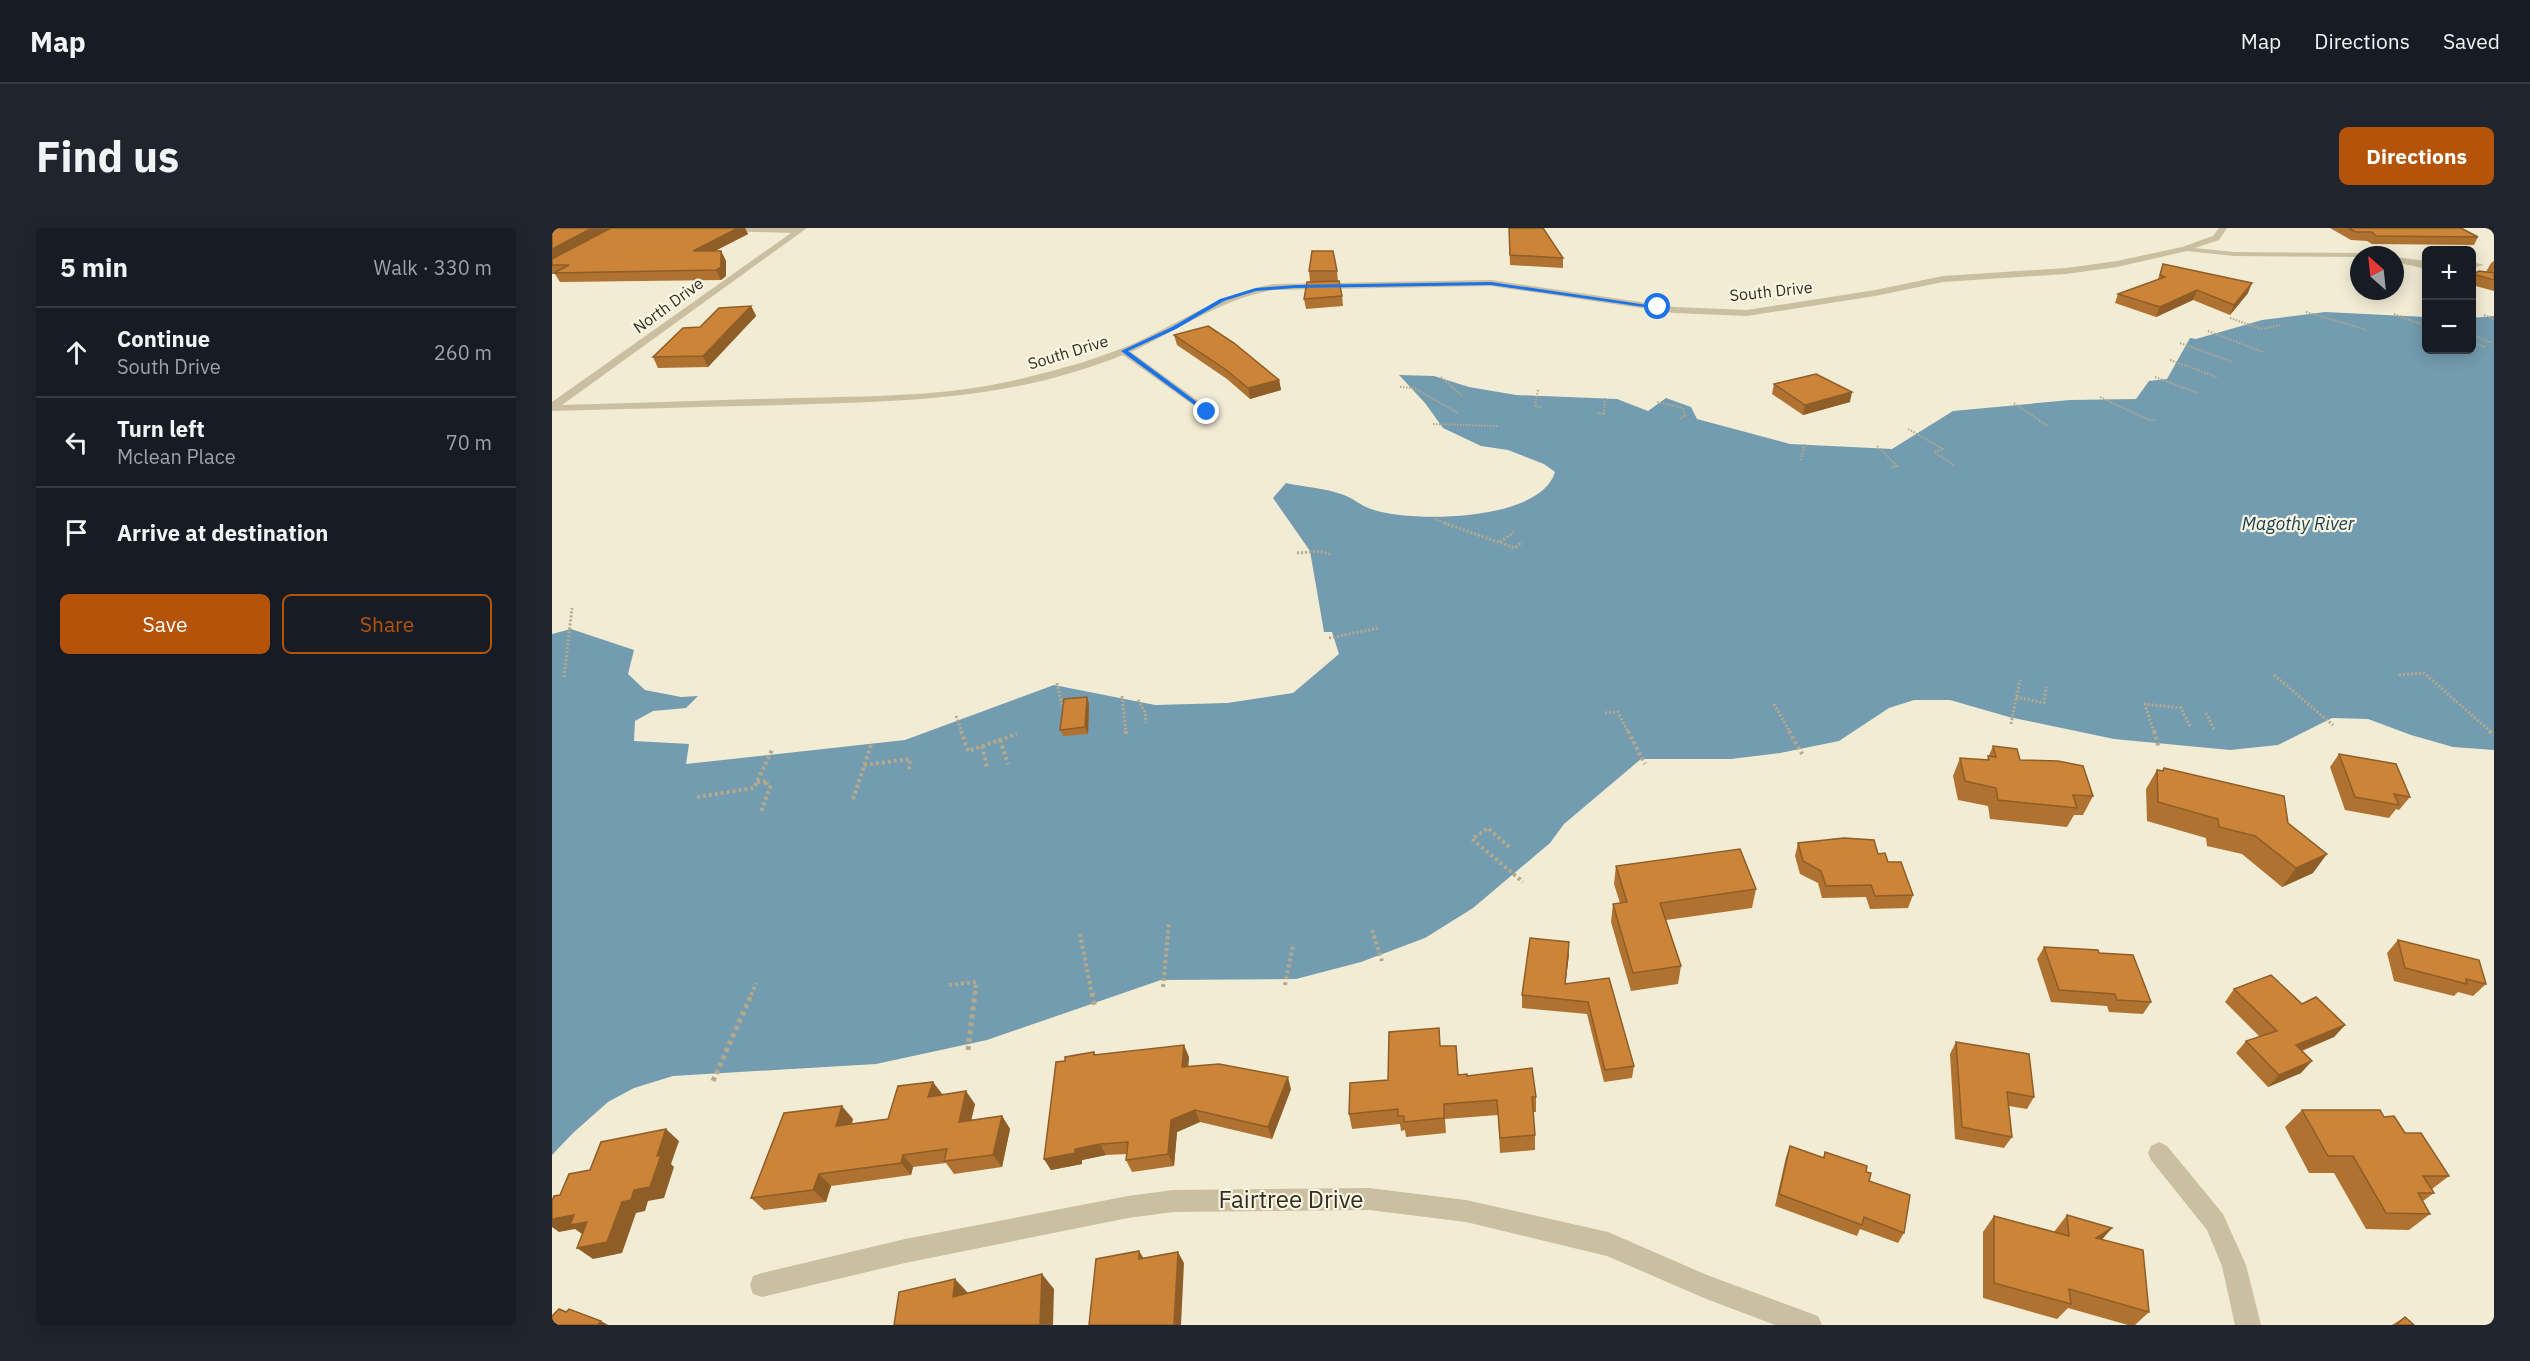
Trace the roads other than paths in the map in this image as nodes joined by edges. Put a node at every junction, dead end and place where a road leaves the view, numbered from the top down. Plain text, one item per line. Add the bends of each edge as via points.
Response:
1 (692, 228) edge
2 (2223, 228) edge
3 (801, 230) edge
4 (2184, 249) junction
5 (2350, 255) edge
6 (2404, 262) edge
7 (2422, 264) edge
8 (1124, 351) junction
9 (552, 407) edge
10 (1207, 412) dead end
11 (2159, 1153) dead end
12 (762, 1285) dead end
13 (1809, 1325) edge
14 (2248, 1325) edge

1 - 3 street
2 - 4 street via 2217,238
3 - 9 street, North Drive
4 - 5 street via 2234,254
4 - 8 street, South Drive via 2066,271 1943,279 1747,313 1674,310 1491,283 1275,287 1222,300
6 - 7 street
8 - 9 street, South Drive via 971,394
8 - 10 street
11 - 14 street via 2215,1222 2234,1265
12 - 13 street, Fairtree Drive via 916,1248 1128,1207 1173,1201 1369,1199 1466,1211 1608,1244 1704,1286

